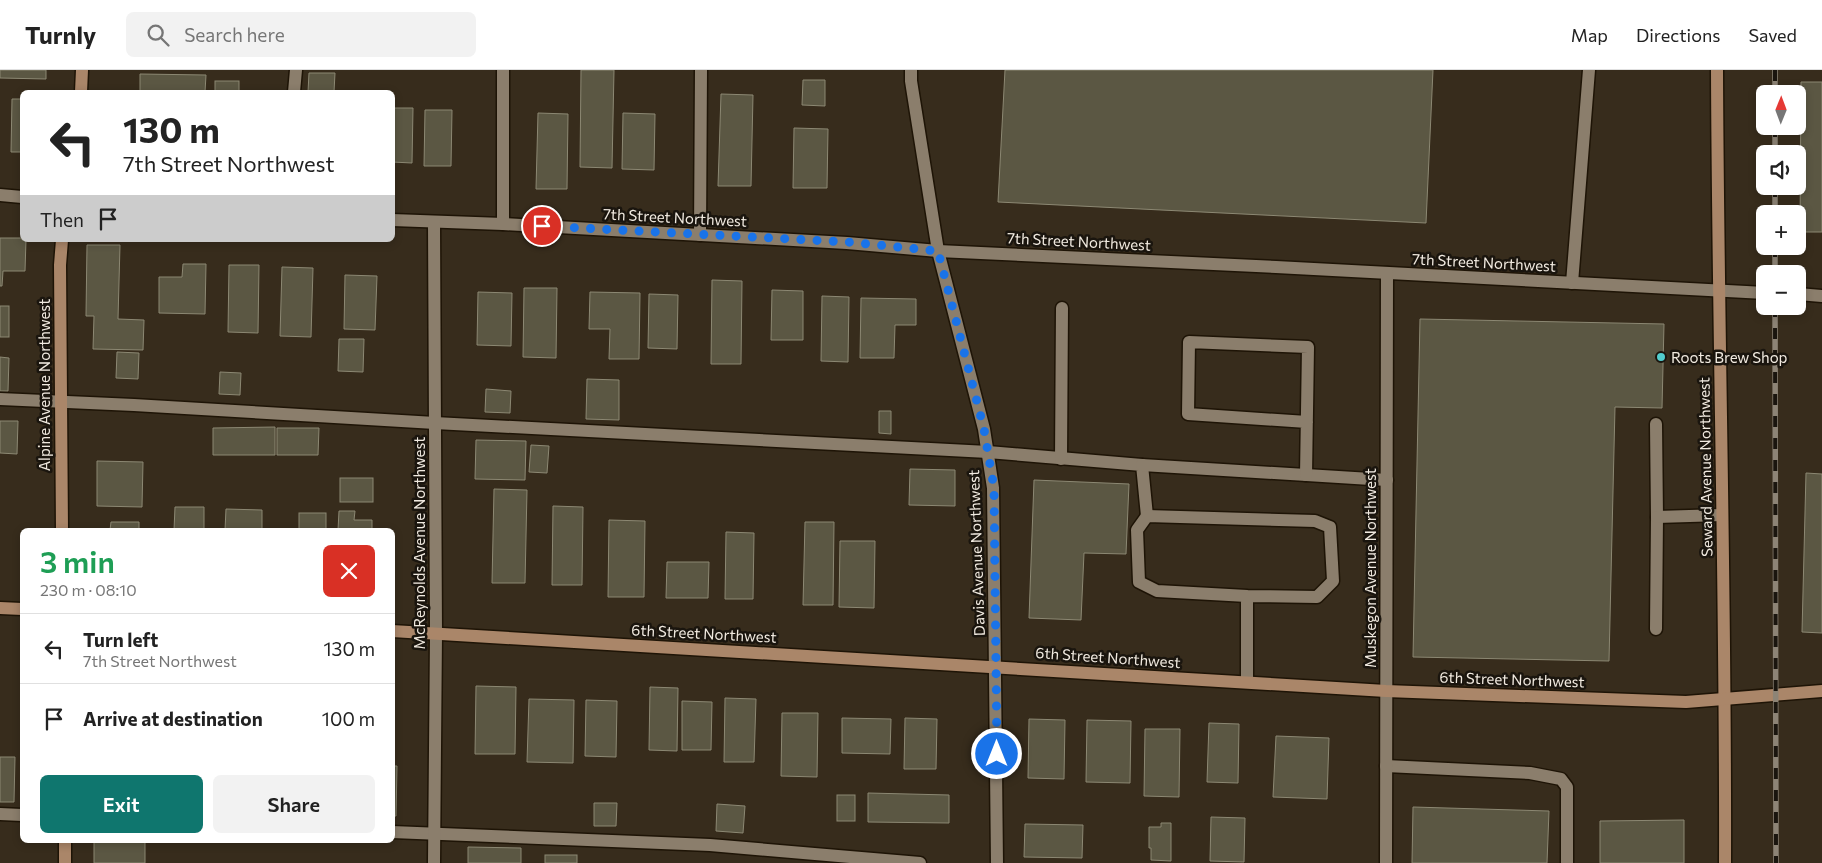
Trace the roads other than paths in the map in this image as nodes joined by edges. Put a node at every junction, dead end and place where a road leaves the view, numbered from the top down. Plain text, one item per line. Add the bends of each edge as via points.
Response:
1 (82, 70) edge
2 (296, 70) edge
3 (502, 70) edge
4 (701, 70) edge
5 (911, 70) edge
6 (1589, 70) edge
7 (1717, 70) edge
8 (81, 90) edge
9 (294, 90) edge
10 (0, 195) edge
11 (20, 197) edge
12 (395, 220) edge
13 (434, 223) junction
14 (503, 224) junction
15 (700, 234) junction
16 (62, 242) edge
17 (938, 251) junction
18 (1388, 273) junction
19 (1572, 283) junction
20 (1718, 291) junction
21 (1756, 293) edge
22 (1806, 295) edge
23 (1822, 296) edge
24 (1062, 308) dead end
25 (0, 400) edge
26 (61, 403) junction
27 (1307, 422) junction
28 (435, 423) junction
29 (1656, 424) dead end
30 (988, 452) junction
31 (1061, 459) junction
32 (1142, 465) junction
33 (1306, 475) junction
34 (1386, 480) junction
35 (1722, 515) junction
36 (1147, 516) junction
37 (1657, 517) junction
38 (62, 528) edge
39 (1247, 596) junction
40 (0, 608) edge
41 (20, 609) edge
42 (1656, 629) dead end
43 (395, 631) edge
44 (436, 634) junction
45 (996, 666) junction
46 (1247, 682) junction
47 (1386, 691) junction
48 (1822, 691) edge
49 (1726, 699) junction
50 (1386, 766) junction
51 (0, 814) edge
52 (20, 815) edge
53 (395, 832) edge
54 (435, 834) junction
55 (65, 843) edge
56 (65, 863) edge
57 (434, 863) edge
58 (920, 863) edge
59 (997, 863) edge
60 (1386, 863) edge
61 (1567, 863) edge
62 (1725, 863) edge

1 - 8 street
2 - 9 street
3 - 14 street
4 - 15 street
5 - 17 street, Davis Avenue Northwest
6 - 19 street
7 - 20 street, Seward Avenue Northwest
10 - 11 street
12 - 13 street, 7th Street Northwest
13 - 14 street, 7th Street Northwest
13 - 28 street, McReynolds Avenue Northwest
14 - 15 street, 7th Street Northwest
15 - 17 street, 7th Street Northwest via 848,242
16 - 26 street, Alpine Avenue Northwest
17 - 18 street, 7th Street Northwest
17 - 30 street, Davis Avenue Northwest
18 - 19 street, 7th Street Northwest
18 - 34 street, Muskegon Avenue Northwest
19 - 20 street, 7th Street Northwest
20 - 21 street, 7th Street Northwest
20 - 35 street, Seward Avenue Northwest
22 - 23 street
24 - 31 street
25 - 26 street
26 - 28 street via 134,404
26 - 38 street, Alpine Avenue Northwest
27 - 27 street via 1308,347 1189,342 1188,414
27 - 33 street
28 - 30 street
28 - 44 street, McReynolds Avenue Northwest
29 - 37 street
30 - 31 street
30 - 45 street, Davis Avenue Northwest via 994,488
31 - 32 street
32 - 33 street
32 - 36 street
33 - 34 street
34 - 47 street, Muskegon Avenue Northwest
35 - 37 street
35 - 49 street, Seward Avenue Northwest
36 - 39 street via 1137,530 1138,582 1157,591
36 - 39 street via 1316,521 1330,527 1333,581 1317,597
37 - 42 street
39 - 46 street
40 - 41 street
43 - 44 street, 6th Street Northwest
44 - 45 street, 6th Street Northwest
44 - 54 street, McReynolds Avenue Northwest
45 - 46 street, 6th Street Northwest
45 - 59 street, Davis Avenue Northwest
46 - 47 street, 6th Street Northwest
47 - 49 street, 6th Street Northwest via 1686,702
47 - 50 street, Muskegon Avenue Northwest
48 - 49 street, 6th Street Northwest
49 - 62 street, Seward Avenue Northwest
50 - 60 street, Muskegon Avenue Northwest
50 - 61 street via 1530,773 1560,779 1567,787
51 - 52 street
53 - 54 street
54 - 57 street, McReynolds Avenue Northwest
54 - 58 street via 710,845
55 - 56 street

